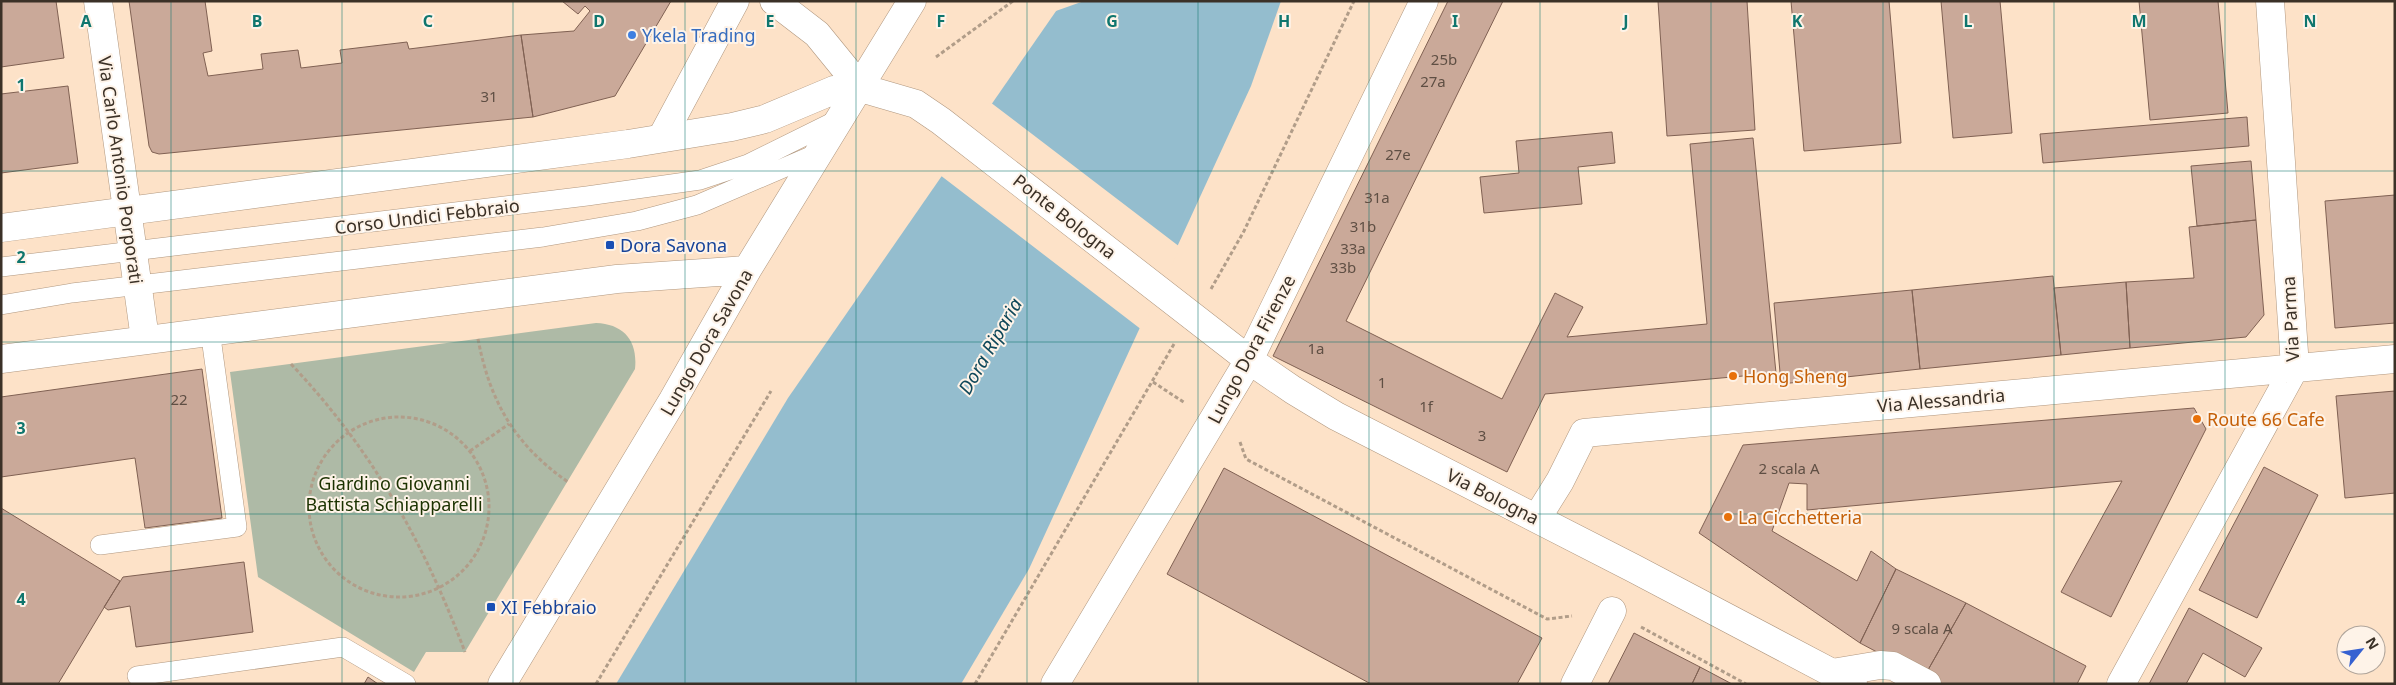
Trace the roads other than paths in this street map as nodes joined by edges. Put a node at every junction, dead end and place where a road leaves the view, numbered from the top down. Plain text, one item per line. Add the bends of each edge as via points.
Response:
1 (98, 1) edge
2 (735, 1) edge
3 (774, 1) edge
4 (912, 1) edge
5 (1424, 1) edge
6 (2270, 1) edge
7 (860, 88) junction
8 (840, 119) junction
9 (662, 137) junction
10 (818, 152) junction
11 (126, 210) junction
12 (1, 228) edge
13 (132, 251) junction
14 (1, 267) edge
15 (747, 270) junction
16 (138, 285) junction
17 (1168, 295) joint
18 (1, 305) edge
19 (210, 330) junction
20 (145, 339) junction
21 (1, 359) edge
22 (2395, 359) edge
23 (1249, 360) junction
24 (2295, 367) junction
25 (1537, 518) junction
26 (100, 545) dead end
27 (1612, 611) road end
28 (137, 676) dead end
29 (1843, 678) edge
30 (406, 684) edge
31 (502, 684) edge
32 (1055, 684) edge
33 (1575, 684) edge
34 (1927, 684) edge
35 (2121, 684) edge

1 - 11 street, Via Carlo Antonio Porporati
2 - 9 street
3 - 7 street via 817,34
4 - 7 street, Lungo Dora Savona
5 - 23 street, Lungo Dora Firenze
6 - 24 street, Via Parma
7 - 8 street, Lungo Dora Savona
7 - 9 street via 834,90 765,119
7 - 17 street, Ponte Bologna via 916,104
8 - 10 street, Lungo Dora Savona
8 - 13 lane, Corso Undici Febbraio via 748,164 700,180 577,198
9 - 11 street
10 - 15 street, Lungo Dora Savona
10 - 16 lane, Corso Undici Febbraio via 696,205 632,222 543,237
11 - 12 street
11 - 13 street, Via Carlo Antonio Porporati
13 - 14 lane, Corso Undici Febbraio
13 - 16 street, Via Carlo Antonio Porporati
15 - 19 street via 634,276
15 - 31 street, Lungo Dora Savona
16 - 18 lane, Corso Undici Febbraio
16 - 20 street, Via Carlo Antonio Porporati
17 - 23 street, Via Bologna
19 - 20 street
19 - 26 lane via 237,527
20 - 21 street
22 - 24 street, Via Alessandria
23 - 25 street, Via Bologna via 1336,416
23 - 32 street, Lungo Dora Firenze
24 - 25 street, Via Alessandria via 1584,432
24 - 35 street, Via Parma
25 - 29 street, Via Bologna
27 - 33 street
28 - 30 lane via 343,647
29 - 34 street, Via Bologna via 1880,665 1893,666

